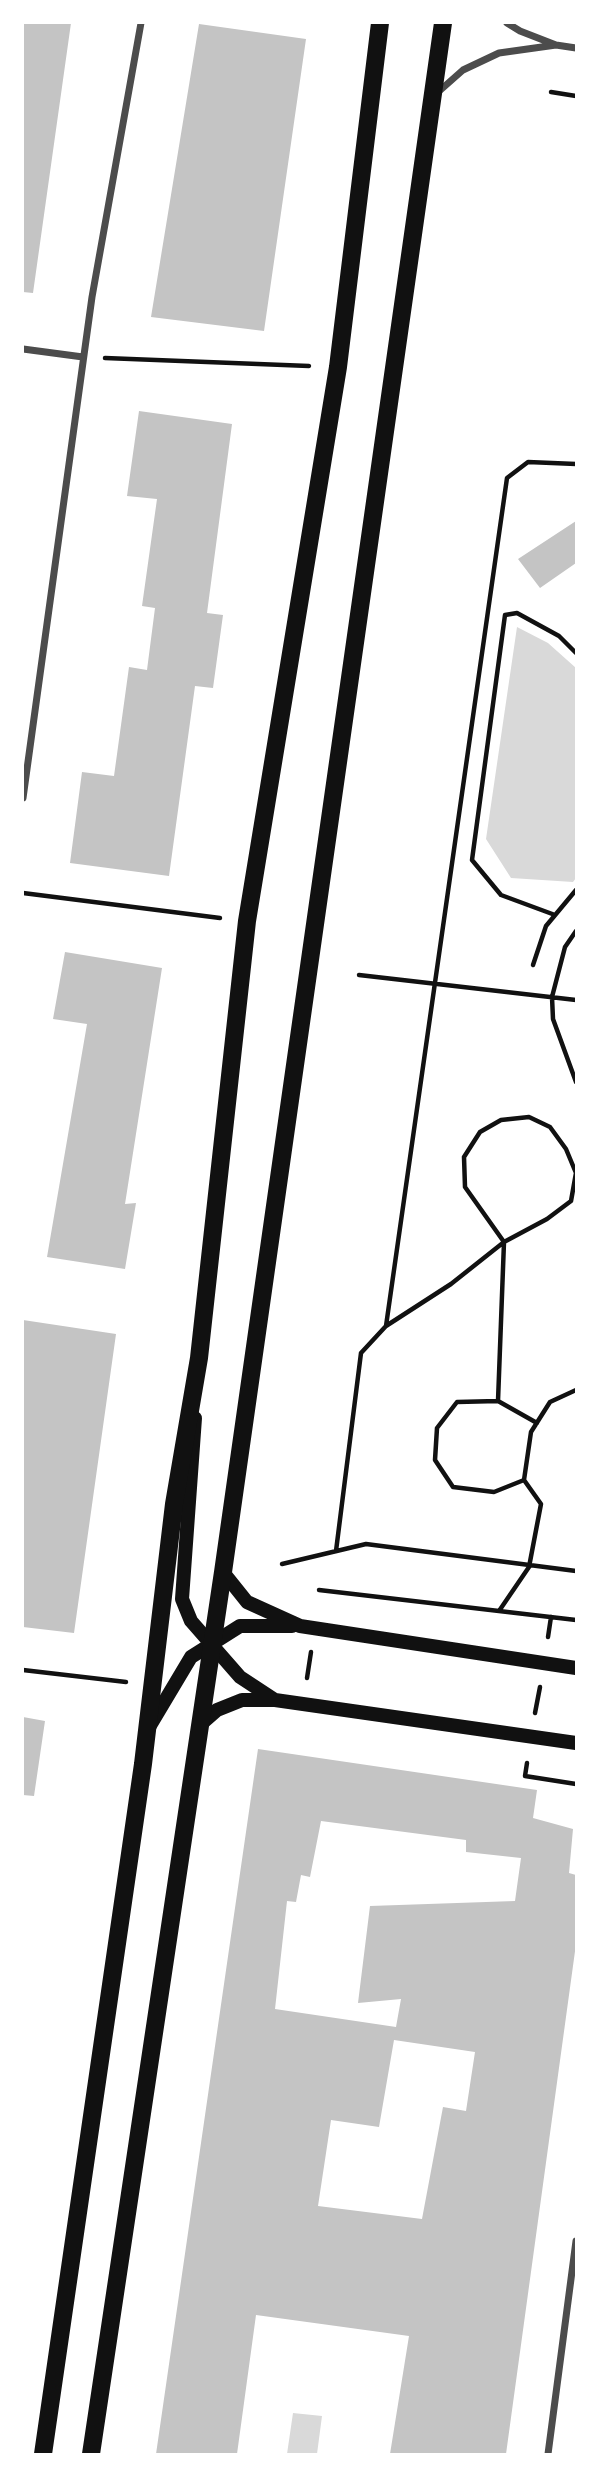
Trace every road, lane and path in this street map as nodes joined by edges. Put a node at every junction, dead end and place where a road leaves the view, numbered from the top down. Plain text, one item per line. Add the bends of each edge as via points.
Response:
1 (141, 23) edge
2 (380, 23) edge
3 (443, 23) edge
4 (508, 23) edge
5 (556, 45) junction
6 (576, 48) edge
7 (551, 92) dead end
8 (576, 96) edge
9 (432, 98) junction
10 (23, 349) edge
11 (83, 357) junction
12 (338, 367) junction
13 (576, 464) edge
14 (576, 653) edge
15 (23, 798) edge
16 (576, 890) edge
17 (23, 893) edge
18 (555, 915) junction
19 (247, 921) junction
20 (576, 931) edge
21 (533, 965) dead end
22 (359, 975) dead end
23 (436, 984) junction
24 (552, 998) junction
25 (576, 1000) edge
26 (576, 1082) edge
27 (576, 1195) edge
28 (571, 1201) junction
29 (504, 1242) junction
30 (386, 1326) junction
31 (199, 1358) junction
32 (576, 1390) edge
33 (498, 1401) junction
34 (537, 1423) junction
35 (524, 1480) junction
36 (337, 1551) junction
37 (282, 1564) dead end
38 (529, 1567) junction
39 (223, 1572) junction
40 (576, 1572) edge
41 (319, 1590) dead end
42 (499, 1611) junction
43 (576, 1620) edge
44 (300, 1626) junction
45 (211, 1644) junction
46 (312, 1648) dead end
47 (576, 1668) edge
48 (23, 1670) edge
49 (152, 1685) junction
50 (306, 1689) dead end
51 (275, 1700) junction
52 (201, 1724) junction
53 (148, 1729) junction
54 (576, 1743) edge
55 (576, 2241) edge
56 (43, 2454) edge
57 (91, 2454) edge
58 (548, 2454) edge

1 - 11 street
2 - 12 main road
3 - 9 main road
4 - 5 street
5 - 6 street
5 - 9 street via 499,53 463,70
7 - 8 path
9 - 39 main road
10 - 11 street
11 - 12 path
11 - 15 street
12 - 19 main road
13 - 23 path via 528,461 508,478
14 - 18 path via 559,636 517,613 505,615 472,860 501,895
16 - 18 path
17 - 19 path
18 - 21 path
19 - 31 main road
20 - 24 path via 565,947
22 - 23 path
23 - 24 path
23 - 30 path
24 - 25 path
24 - 26 path via 553,1019
27 - 28 path
28 - 29 path
28 - 29 path via 576,1173 550,1127 528,1117 501,1120 480,1132 464,1157 465,1187
29 - 30 path
29 - 33 path
30 - 36 path via 361,1353
31 - 45 main road via 182,1599 191,1620
31 - 49 main road via 174,1504
32 - 34 path via 550,1402
33 - 34 path
33 - 35 path via 457,1402 437,1429 435,1460 453,1487 495,1492
34 - 35 path via 531,1432
35 - 38 path via 541,1504
36 - 37 path
36 - 38 path via 366,1544
38 - 40 path
38 - 42 path
39 - 44 main road via 247,1602
39 - 45 main road
41 - 42 path
42 - 43 path
44 - 45 main road via 240,1626
44 - 47 main road
45 - 51 main road via 240,1677
45 - 52 main road
45 - 53 main road via 191,1657
46 - 50 path
48 - 49 path
49 - 53 main road
51 - 52 main road via 242,1700 217,1710
51 - 54 main road
52 - 57 main road
53 - 56 main road
55 - 58 street

